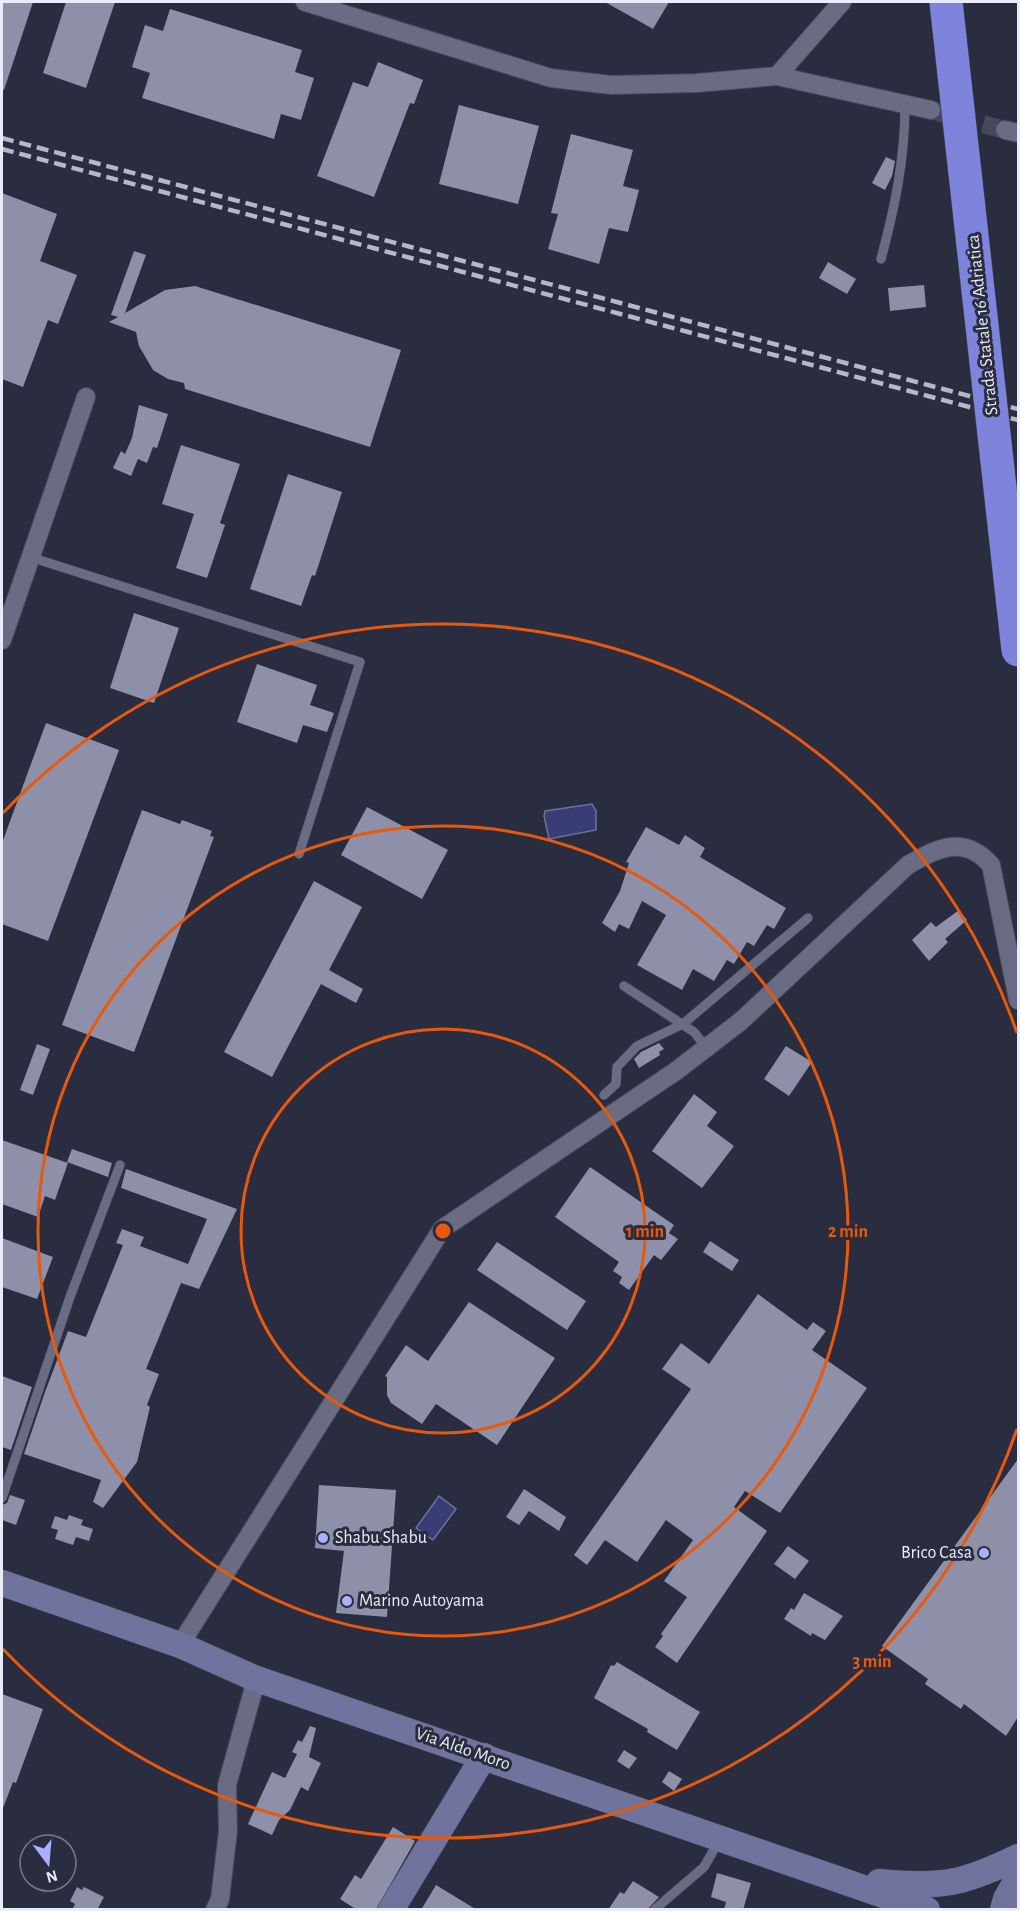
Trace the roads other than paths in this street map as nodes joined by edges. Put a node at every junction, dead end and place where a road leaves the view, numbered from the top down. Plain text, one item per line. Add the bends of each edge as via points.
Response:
1 (305, 2) edge
2 (842, 2) edge
3 (946, 2) edge
4 (968, 2) edge
5 (777, 76) junction
6 (905, 105) junction
7 (931, 110) tunnel mouth
8 (881, 259) dead end
9 (86, 397) dead end
10 (1018, 445) edge
11 (30, 557) junction
12 (2, 640) edge
13 (1018, 650) edge
14 (298, 854) dead end
15 (808, 918) dead end
16 (624, 986) dead end
17 (1018, 1000) edge
18 (683, 1024) junction
19 (706, 1047) junction
20 (604, 1095) dead end
21 (120, 1165) dead end
22 (2, 1498) edge
23 (2, 1583) edge
24 (180, 1645) junction
25 (254, 1678) junction
26 (484, 1756) junction
27 (721, 1837) junction
28 (1018, 1857) edge
29 (837, 1877) junction
30 (1018, 1878) edge
31 (215, 1910) edge
32 (391, 1910) edge
33 (654, 1910) edge
34 (927, 1910) edge
35 (1004, 1910) edge

1 - 5 street via 551,78 611,85
2 - 5 street
3 - 13 highway, Strada Statale 16 Adriatica, bridge
4 - 10 highway, Strada Statale 16 Adriatica
5 - 6 street
6 - 7 street
6 - 8 lane via 897,202
9 - 11 street
11 - 12 street
11 - 14 lane via 360,662
15 - 18 lane
16 - 18 lane
17 - 19 street via 991,865 979,851 961,846 935,850 908,865 765,1001
18 - 19 lane
18 - 20 lane via 637,1046 618,1067 616,1084
19 - 24 street via 442,1228
21 - 22 lane via 70,1296
23 - 24 main road, Via Aldo Moro
24 - 25 main road, Via Aldo Moro
25 - 26 main road, Via Aldo Moro
25 - 31 street via 227,1785 228,1831 220,1899
26 - 27 main road, Via Aldo Moro
26 - 32 main road
27 - 29 main road, Via Aldo Moro
27 - 33 lane via 704,1867
28 - 29 main road via 977,1877 945,1884 913,1885
29 - 34 main road, Via Aldo Moro
30 - 35 main road

